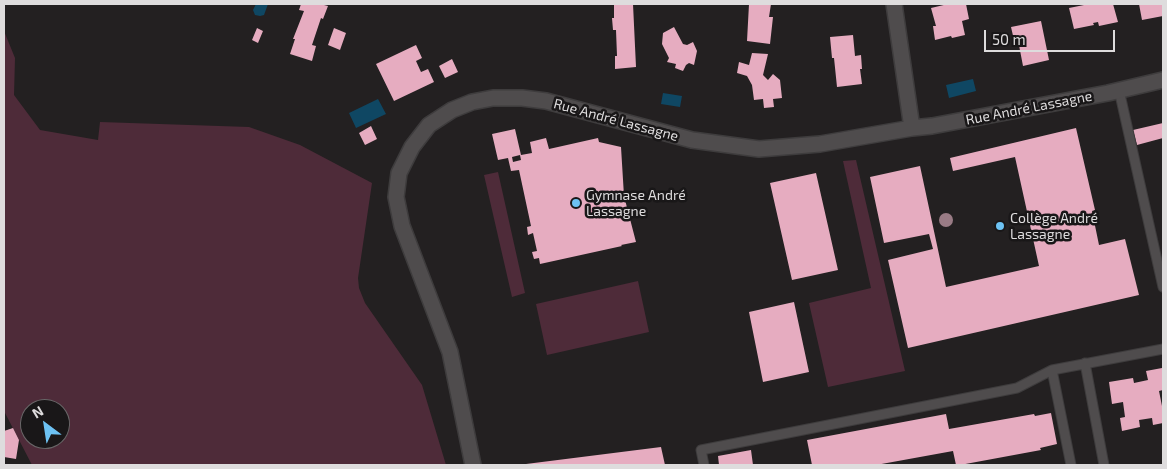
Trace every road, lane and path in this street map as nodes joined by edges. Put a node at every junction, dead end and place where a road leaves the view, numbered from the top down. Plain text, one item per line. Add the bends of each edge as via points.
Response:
1 (894, 4) edge
2 (1163, 80) edge
3 (1119, 90) junction
4 (912, 128) junction
5 (1163, 287) edge
6 (1163, 349) edge
7 (1085, 363) junction
8 (1052, 370) junction
9 (473, 465) edge
10 (704, 465) edge
11 (1071, 465) edge
12 (1104, 465) edge

1 - 4 street
2 - 3 street, Rue André Lassagne
3 - 4 street, Rue André Lassagne
3 - 5 lane
4 - 9 street, Rue André Lassagne via 820,144 759,149 692,140 546,101 522,98 472,102 429,125 412,147 399,173 396,197 402,226 450,352
6 - 7 lane
7 - 8 lane
7 - 12 lane
8 - 10 lane via 1017,388 701,450
8 - 11 lane

